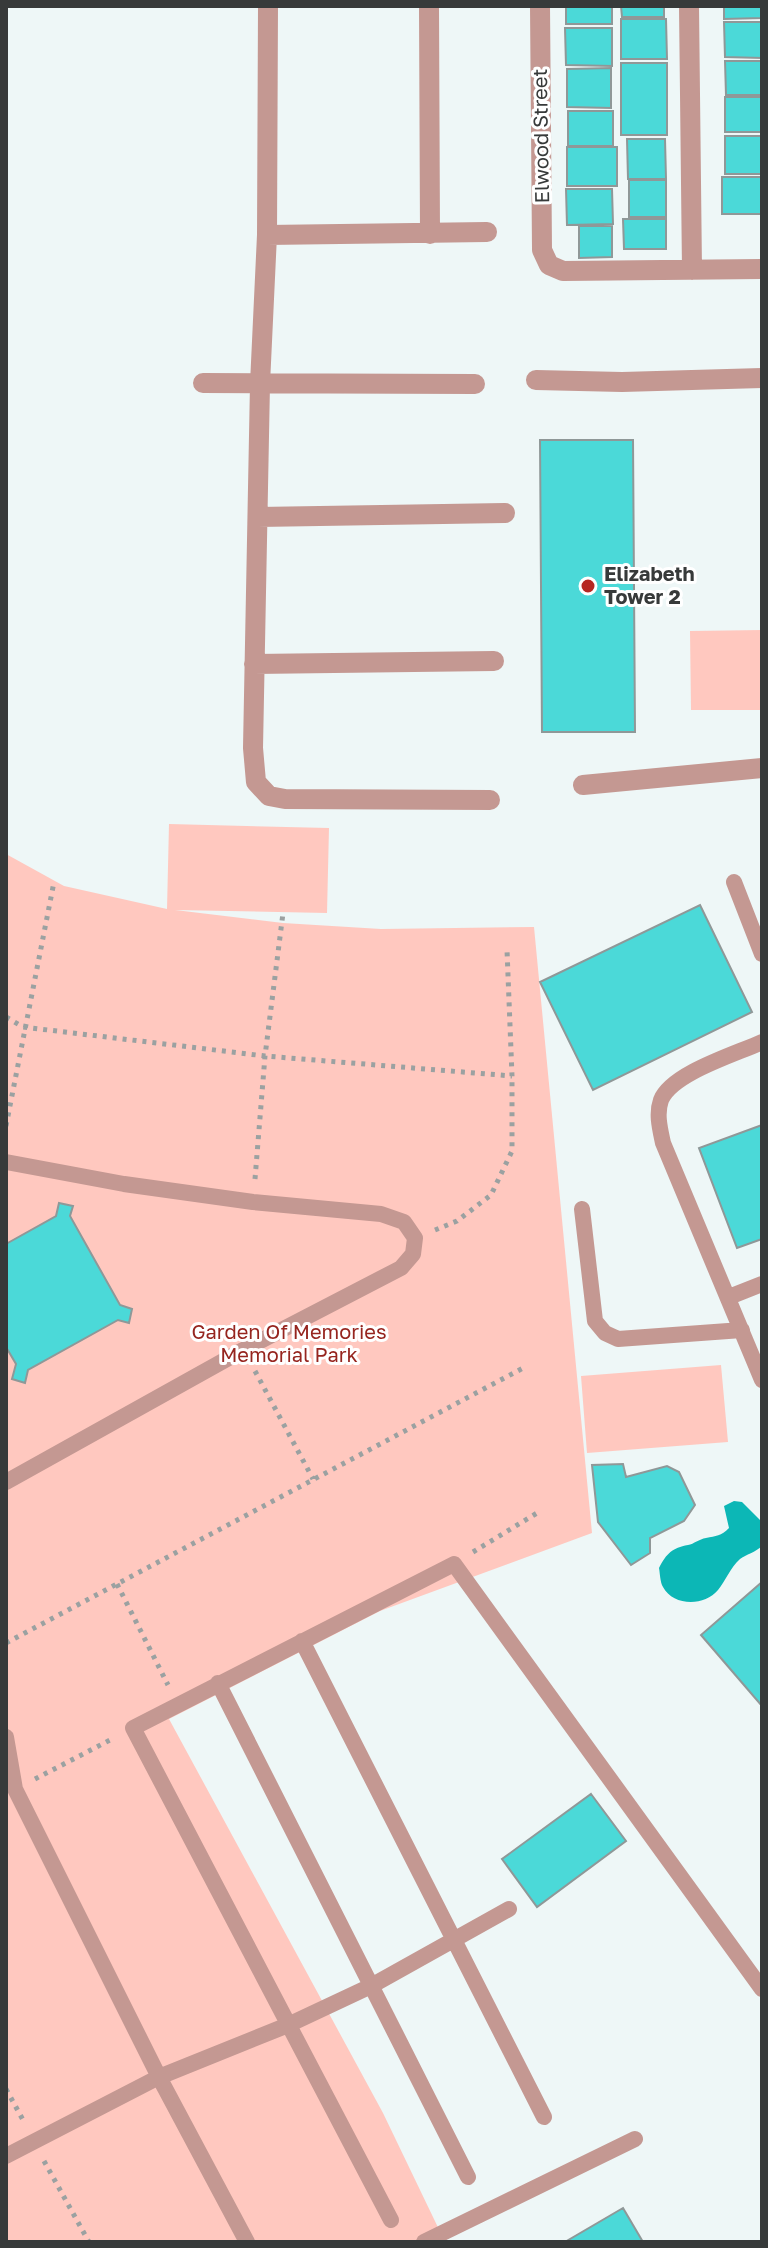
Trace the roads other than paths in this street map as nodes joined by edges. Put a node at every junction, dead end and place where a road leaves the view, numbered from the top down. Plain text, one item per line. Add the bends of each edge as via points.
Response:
1 (268, 6) edge
2 (429, 6) edge
3 (540, 6) edge
4 (689, 6) edge
5 (487, 232) dead end
6 (430, 234) junction
7 (267, 235) junction
8 (762, 269) edge
9 (692, 270) junction
10 (762, 379) edge
11 (536, 380) dead end
12 (203, 383) dead end
13 (260, 384) junction
14 (475, 384) dead end
15 (505, 513) dead end
16 (258, 517) junction
17 (494, 661) dead end
18 (254, 664) junction
19 (762, 768) edge
20 (583, 785) dead end
21 (490, 800) dead end
22 (734, 882) dead end
23 (762, 954) edge
24 (762, 1042) edge
25 (6, 1162) edge
26 (582, 1209) dead end
27 (762, 1284) edge
28 (729, 1297) junction
29 (742, 1330) junction
30 (761, 1375) edge
31 (6, 1482) edge
32 (302, 1641) junction
33 (218, 1683) junction
34 (6, 1737) edge
35 (509, 1909) dead end
36 (454, 1940) junction
37 (371, 1986) junction
38 (762, 1989) edge
39 (288, 2025) junction
40 (159, 2077) junction
41 (544, 2117) dead end
42 (635, 2139) dead end
43 (6, 2156) edge
44 (468, 2177) dead end
45 (391, 2220) dead end
46 (247, 2242) edge
47 (424, 2242) edge

1 - 7 street
2 - 6 street
3 - 9 street, Elwood Street via 542,250 549,265 563,271
4 - 9 street
5 - 6 street
6 - 7 street
7 - 13 street
8 - 9 street
10 - 11 street
12 - 13 street
13 - 14 street
13 - 16 street
15 - 16 street
16 - 18 street
17 - 18 street
18 - 21 street via 254,766 256,782 269,796
19 - 20 street
22 - 23 lane
24 - 28 lane via 672,1083 661,1100 658,1119 663,1143
25 - 31 lane via 253,1202 381,1214 404,1222 415,1238 413,1254 401,1268
26 - 29 lane via 595,1321 605,1333 618,1339
27 - 28 lane
28 - 29 lane
29 - 30 lane
32 - 33 lane
32 - 36 lane
32 - 38 lane via 454,1564
33 - 37 lane
33 - 39 lane via 133,1728
34 - 40 lane via 15,1789
35 - 36 lane
36 - 37 lane
36 - 41 lane
37 - 39 lane
37 - 44 lane
39 - 40 lane
39 - 45 lane
40 - 43 lane
40 - 46 lane
42 - 47 lane

